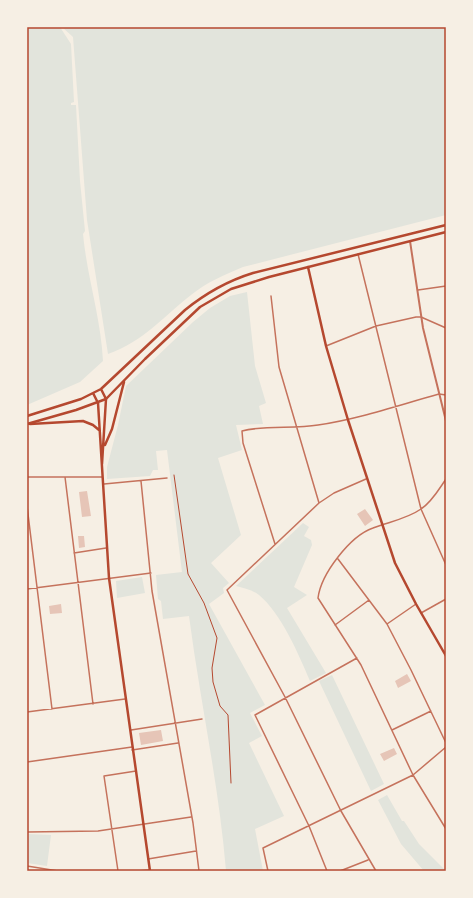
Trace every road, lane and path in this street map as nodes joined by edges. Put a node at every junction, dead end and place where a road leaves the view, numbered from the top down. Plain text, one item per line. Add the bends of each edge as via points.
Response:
1 (446, 225) edge
2 (446, 232) edge
3 (410, 241) junction
4 (358, 254) junction
5 (307, 260) junction
6 (308, 267) junction
7 (446, 286) edge
8 (418, 290) junction
9 (272, 296) dead end
10 (421, 317) junction
11 (376, 326) junction
12 (446, 328) edge
13 (326, 346) junction
14 (124, 382) junction
15 (102, 389) junction
16 (94, 393) junction
17 (439, 394) junction
18 (446, 395) edge
19 (106, 399) junction
20 (98, 403) junction
21 (395, 406) junction
22 (27, 416) edge
23 (348, 420) junction
24 (446, 421) edge
25 (27, 424) edge
26 (297, 428) junction
27 (99, 430) junction
28 (104, 447) junction
29 (174, 475) dead end
30 (27, 477) edge
31 (65, 477) junction
32 (102, 477) junction
33 (167, 478) dead end
34 (366, 479) junction
35 (446, 479) edge
36 (141, 481) junction
37 (102, 484) junction
38 (319, 503) junction
39 (27, 506) edge
40 (421, 509) junction
41 (382, 525) junction
42 (275, 544) junction
43 (106, 548) junction
44 (74, 553) junction
45 (338, 559) junction
46 (446, 566) edge
47 (150, 573) junction
48 (109, 578) junction
49 (77, 582) junction
50 (38, 588) junction
51 (27, 589) edge
52 (446, 599) edge
53 (369, 600) junction
54 (416, 604) junction
55 (421, 613) junction
56 (387, 624) junction
57 (335, 625) junction
58 (446, 656) edge
59 (357, 658) junction
60 (285, 697) junction
61 (125, 699) junction
62 (93, 704) junction
63 (52, 709) junction
64 (431, 711) junction
65 (27, 712) edge
66 (202, 719) dead end
67 (175, 723) junction
68 (130, 730) junction
69 (392, 730) junction
70 (178, 743) junction
71 (446, 743) edge
72 (446, 747) edge
73 (132, 748) junction
74 (27, 762) edge
75 (136, 771) junction
76 (413, 775) junction
77 (231, 783) dead end
78 (341, 811) junction
79 (191, 817) junction
80 (144, 825) junction
81 (310, 826) junction
82 (112, 829) junction
83 (446, 829) edge
84 (27, 832) edge
85 (196, 851) junction
86 (148, 859) junction
87 (369, 860) junction
88 (27, 866) edge
89 (372, 866) junction
90 (45, 870) edge
91 (149, 870) edge
92 (58, 871) edge
93 (118, 871) edge
94 (138, 871) edge
95 (199, 871) edge
96 (268, 871) edge
97 (327, 871) edge
98 (340, 871) edge
99 (373, 871) edge
100 (376, 871) edge

1 - 5 main road
2 - 3 main road
3 - 4 main road
3 - 8 street
4 - 6 main road
4 - 11 street
5 - 6 main road
5 - 15 main road via 240,277 210,292 185,310
6 - 13 main road
6 - 14 main road via 247,283 200,307
7 - 8 street
8 - 10 street
9 - 26 street via 279,367
10 - 11 street
10 - 12 street
10 - 17 street
11 - 13 street
11 - 21 street
13 - 23 main road
14 - 19 main road
14 - 28 main road via 112,429
15 - 16 main road
15 - 19 main road
16 - 20 main road
16 - 22 main road
17 - 18 street
17 - 21 street
17 - 24 street
19 - 20 main road
19 - 28 main road
20 - 25 main road
20 - 27 main road
21 - 23 street
21 - 40 street
23 - 26 street
23 - 34 main road
25 - 27 main road via 83,421
26 - 38 street
26 - 42 street via 242,431 243,443
27 - 32 main road
28 - 32 main road
29 - 77 path via 188,574 217,638 212,668 213,682 220,706 228,715
30 - 31 street
31 - 32 street
31 - 44 street
32 - 37 main road
33 - 36 street
34 - 38 street via 334,493
34 - 41 main road
35 - 40 street via 431,501
36 - 37 street
36 - 47 street
37 - 43 main road
38 - 42 street
39 - 50 street
40 - 41 street
40 - 46 street
41 - 45 street via 364,532
41 - 54 main road via 394,563
42 - 60 street via 227,590
43 - 44 street
43 - 48 main road
44 - 49 street
45 - 53 street
45 - 57 street via 326,576 318,598
47 - 48 street
47 - 67 street
48 - 49 street
48 - 61 main road
49 - 50 street
49 - 62 street
50 - 51 street
50 - 63 street
52 - 55 street
53 - 56 street
53 - 57 street
54 - 55 main road
54 - 56 street
55 - 58 main road
56 - 64 street
57 - 59 street
59 - 60 street
59 - 69 street
60 - 78 street
60 - 81 street via 255,715
61 - 62 street
61 - 68 main road
62 - 63 street
63 - 65 street
64 - 69 street
64 - 71 street
66 - 67 street
67 - 68 street
67 - 70 street
68 - 73 main road
69 - 76 street
70 - 73 street
70 - 79 street
72 - 76 street
73 - 74 street
73 - 75 main road
75 - 80 main road
75 - 82 street via 104,776
76 - 78 street
76 - 83 street
78 - 81 street
78 - 87 street
79 - 80 street
79 - 85 street
80 - 82 street
80 - 86 main road
81 - 96 street via 263,848
81 - 97 street
82 - 84 street
82 - 93 street
85 - 86 street
85 - 95 street
86 - 91 main road
87 - 89 street
87 - 98 street
88 - 90 street
89 - 99 street
89 - 100 street
90 - 92 street
91 - 94 street

